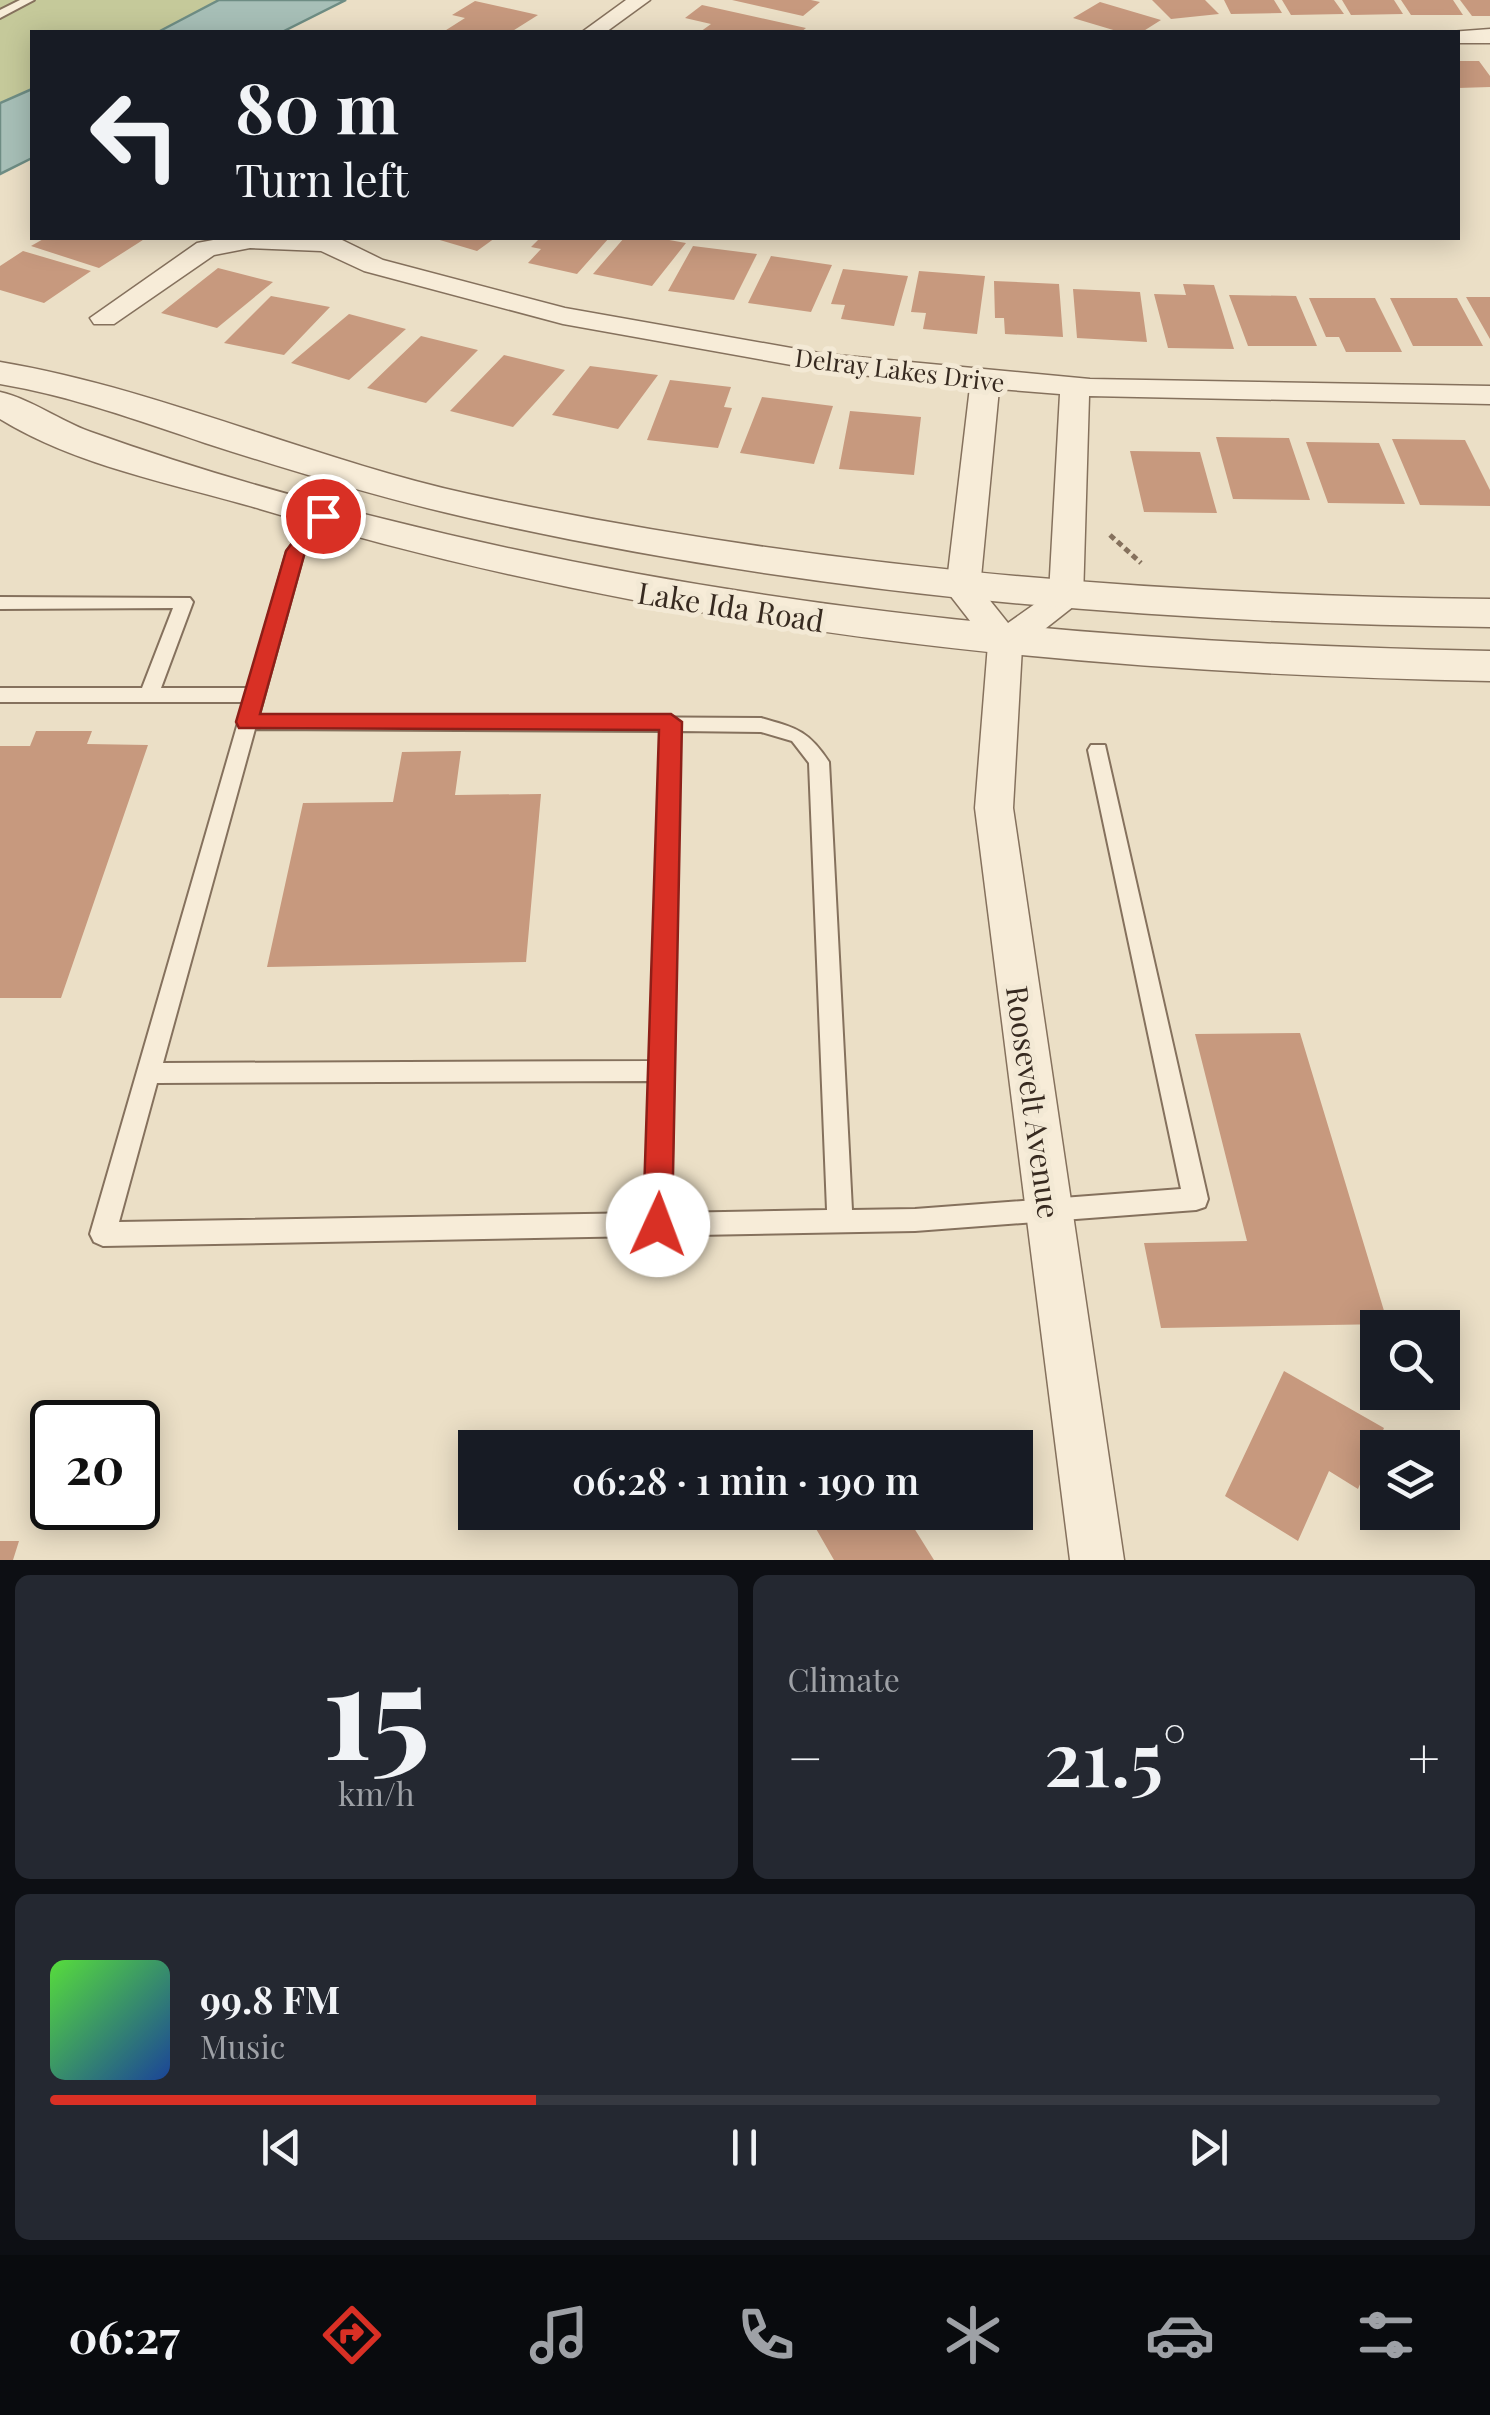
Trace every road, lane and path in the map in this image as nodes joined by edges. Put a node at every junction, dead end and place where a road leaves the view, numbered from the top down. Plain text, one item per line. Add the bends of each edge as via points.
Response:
1 (28, 0) edge
2 (640, 0) edge
3 (0, 16) edge
4 (595, 30) edge
5 (1460, 36) edge
6 (1490, 36) edge
7 (325, 240) edge
8 (104, 318) dead end
9 (0, 374) edge
10 (985, 380) junction
11 (1075, 388) junction
12 (1490, 395) edge
13 (0, 403) edge
14 (323, 516) junction
15 (1103, 526) dead end
16 (1068, 588) junction
17 (963, 590) junction
18 (0, 603) edge
19 (1490, 612) edge
20 (1005, 642) junction
21 (1490, 666) edge
22 (0, 695) edge
23 (149, 695) junction
24 (255, 695) junction
25 (247, 722) junction
26 (671, 722) junction
27 (1098, 750) dead end
28 (662, 1071) junction
29 (148, 1072) junction
30 (1048, 1211) junction
31 (840, 1221) junction
32 (658, 1225) junction
33 (1097, 1560) edge

1 - 3 lane
2 - 4 street
5 - 6 street
7 - 8 street via 250,240 206,250
7 - 10 street, Delray Lakes Drive via 338,252 408,274 614,329
9 - 17 street, Lake Ida Road via 62,382 306,462 464,505 643,542
10 - 11 street, Delray Lakes Drive
10 - 17 street
11 - 12 street, Delray Lakes Drive
11 - 16 street
13 - 14 street, Lake Ida Road via 102,446
14 - 20 street, Lake Ida Road via 612,587
14 - 24 lane via 296,551
15 - 16 path via 1143,571
16 - 17 street, Lake Ida Road
16 - 19 street, Lake Ida Road via 1284,611
16 - 20 street
17 - 20 street
18 - 23 lane via 184,602
20 - 21 street, Lake Ida Road via 1213,658
20 - 30 street, Roosevelt Avenue via 994,808
22 - 23 lane
23 - 24 lane
24 - 25 lane
25 - 26 lane
25 - 29 lane
26 - 28 lane
26 - 31 lane via 781,728 799,736 819,762
27 - 30 lane via 1196,1198
28 - 29 lane
28 - 32 lane
29 - 32 lane via 103,1234
30 - 31 lane
30 - 33 street, Roosevelt Avenue
31 - 32 lane

